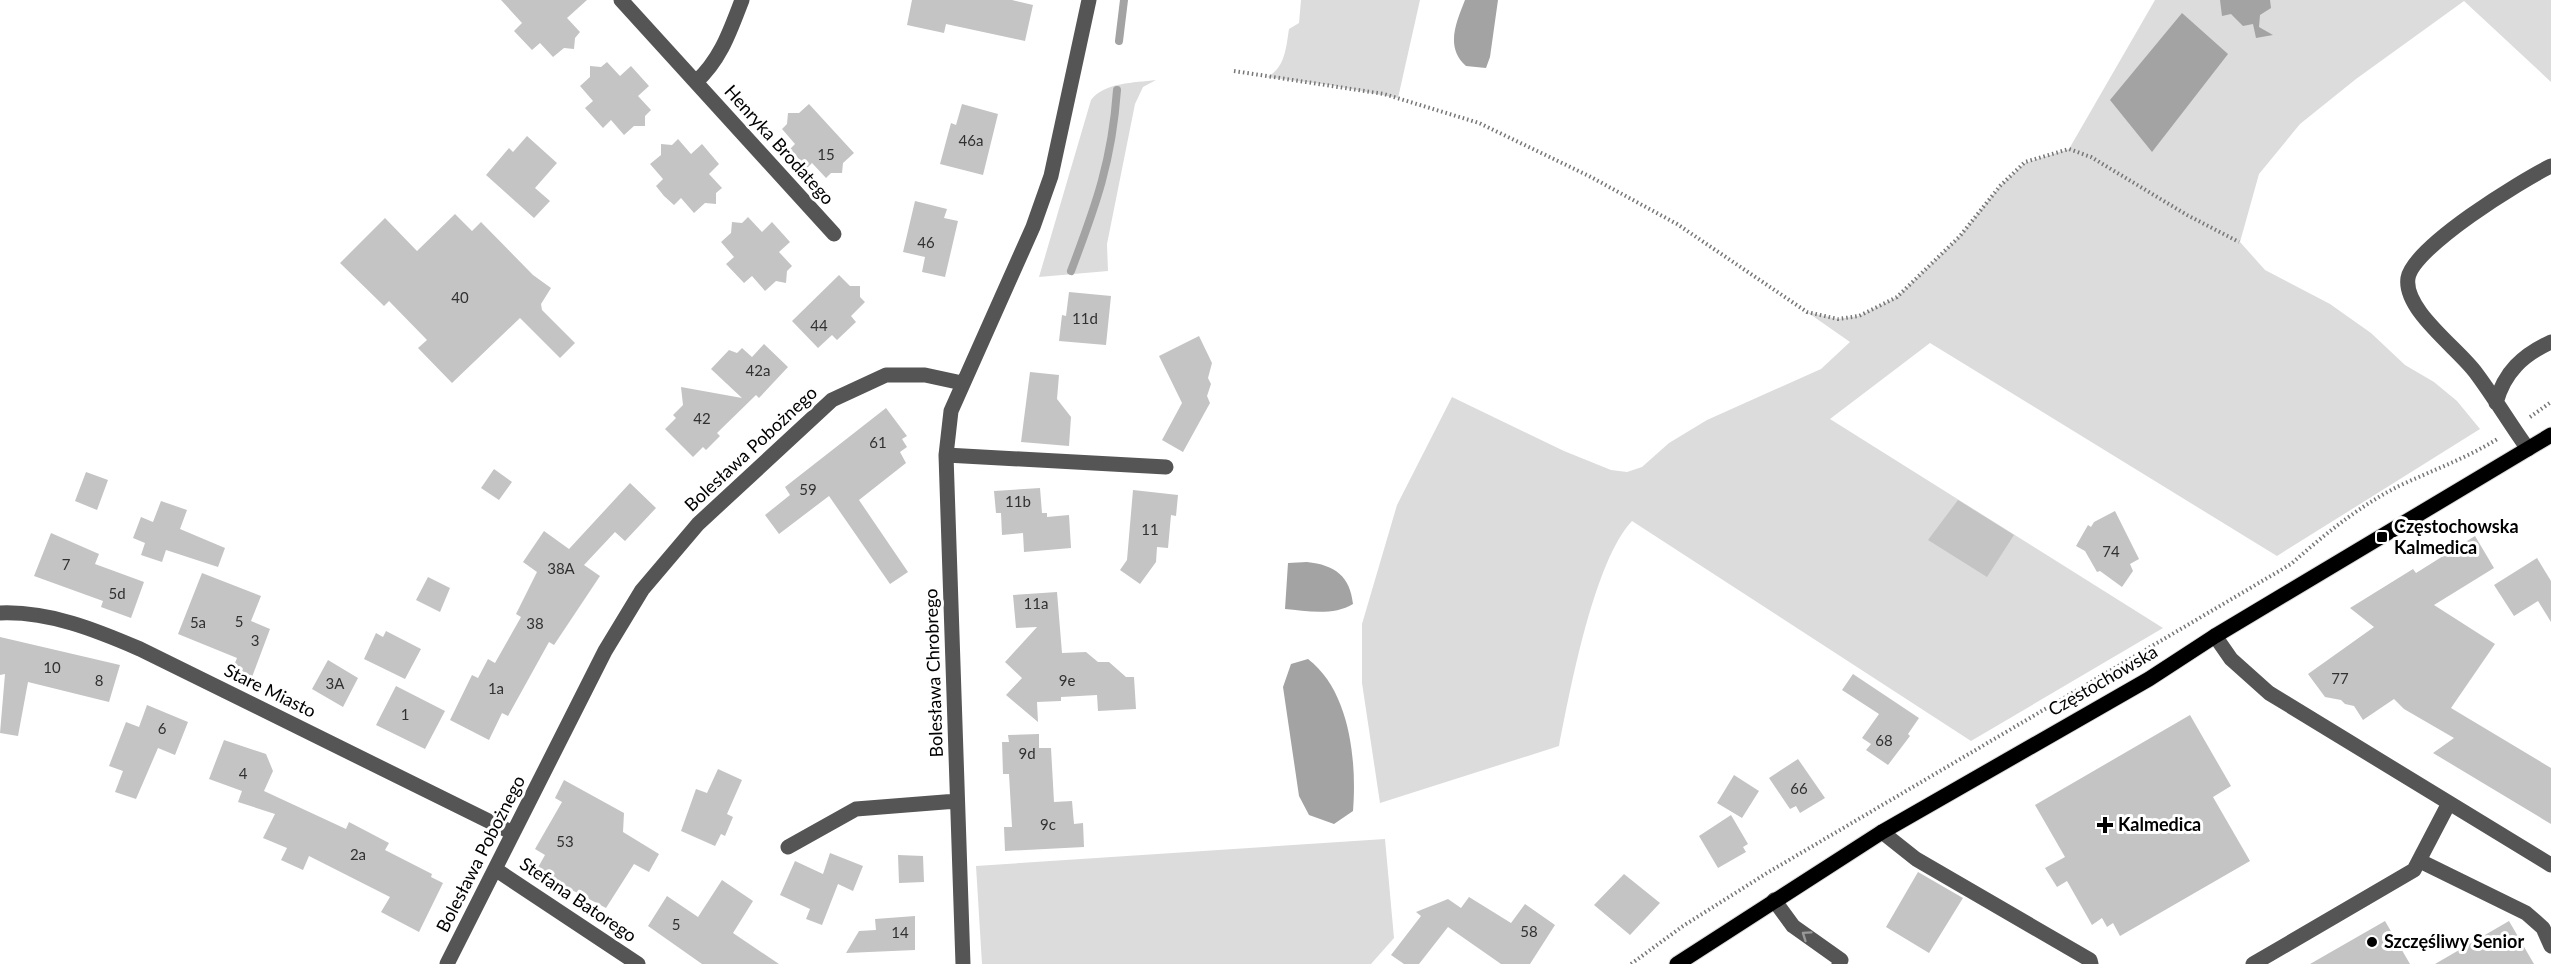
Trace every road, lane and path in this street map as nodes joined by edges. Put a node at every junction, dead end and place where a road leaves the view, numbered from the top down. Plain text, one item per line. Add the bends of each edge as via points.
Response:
1 (621, 0) edge
2 (742, 0) edge
3 (1089, 0) edge
4 (1234, 71) dead end
5 (696, 82) junction
6 (2551, 166) edge
7 (834, 234) dead end
8 (2239, 242) dead end
9 (2551, 342) edge
10 (962, 383) junction
11 (2496, 402) junction
12 (2551, 402) edge
13 (2513, 429) junction
14 (2551, 435) edge
15 (2528, 449) junction
16 (946, 455) junction
17 (1166, 467) dead end
18 (0, 613) edge
19 (2215, 636) junction
20 (957, 801) junction
21 (2449, 803) junction
22 (1882, 831) junction
23 (513, 833) junction
24 (789, 847) dead end
25 (2420, 861) junction
26 (2551, 865) edge
27 (495, 869) junction
28 (1774, 900) junction
29 (2551, 946) edge
30 (447, 964) edge
31 (638, 964) edge
32 (963, 964) edge
33 (1631, 964) edge
34 (1677, 964) edge
35 (1839, 964) edge
36 (2091, 964) edge
37 (2253, 964) edge

1 - 5 street, Henryka Brodatego
2 - 5 street, Henryka Brodatego via 721,53
3 - 10 street via 1051,176 1033,227
4 - 8 path via 1384,94 1479,123 1677,224 1807,312 1838,319 1859,316 1897,297 1960,236 2025,162 2069,149 2091,157
5 - 7 street, Henryka Brodatego
6 - 11 street via 2480,208 2430,247 2415,262 2408,278 2412,299 2435,330 2475,370
9 - 11 street via 2521,361 2504,378
10 - 16 street, Bolesława Chrobrego via 951,411
10 - 23 street, Bolesława Pobożnego via 926,375 886,375 832,400 698,524 636,600 605,651
11 - 13 street
12 - 13 path
13 - 15 street
13 - 33 path via 2473,454 2397,487 2328,532 2291,564 1767,873
14 - 15 main road, Częstochowska
15 - 19 main road, Częstochowska
16 - 17 street
16 - 20 street, Bolesława Chrobrego
18 - 23 street, Stare Miasto via 53,618 129,644
19 - 21 street via 2244,672 2269,693
19 - 22 main road, Częstochowska via 2149,679
20 - 24 street via 856,809
20 - 32 street, Bolesława Chrobrego
21 - 25 street
21 - 26 street
22 - 28 main road, Częstochowska
22 - 36 street via 1916,859
23 - 27 street, Bolesława Pobożnego
25 - 29 street via 2526,913 2543,928
25 - 37 street via 2414,870
27 - 30 street, Bolesława Pobożnego
27 - 31 street, Stefana Batorego
28 - 34 main road, Częstochowska
35 -> 28 street via 1841,960 1793,926

